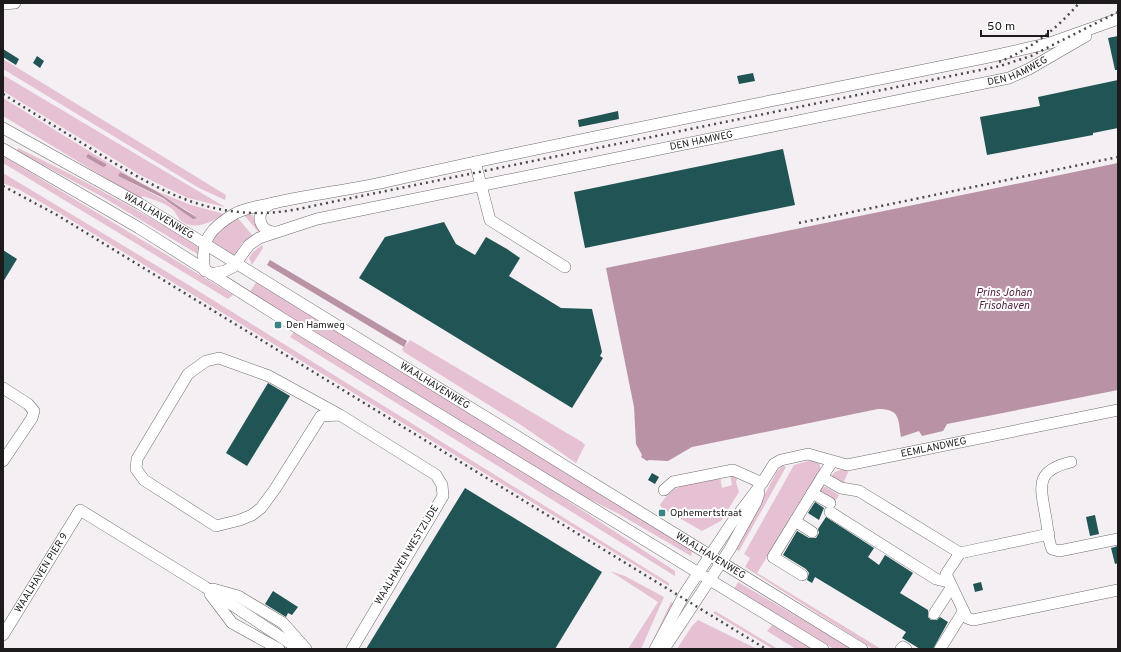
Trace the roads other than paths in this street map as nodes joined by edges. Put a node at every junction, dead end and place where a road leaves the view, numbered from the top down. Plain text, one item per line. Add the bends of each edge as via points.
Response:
1 (16, 3) edge
2 (3, 4) edge
3 (1118, 19) edge
4 (1118, 24) edge
5 (3, 128) edge
6 (3, 149) edge
7 (474, 162) junction
8 (480, 185) junction
9 (281, 201) junction
10 (213, 230) junction
11 (275, 232) junction
12 (186, 233) junction
13 (205, 244) junction
14 (236, 263) junction
15 (565, 267) dead end
16 (208, 272) junction
17 (3, 388) edge
18 (1118, 410) edge
19 (340, 416) junction
20 (3, 461) edge
21 (832, 462) junction
22 (1071, 462) dead end
23 (822, 477) junction
24 (762, 483) junction
25 (664, 490) dead end
26 (812, 493) junction
27 (795, 521) junction
28 (812, 532) dead end
29 (1049, 534) junction
30 (1118, 539) edge
31 (960, 553) junction
32 (710, 556) junction
33 (721, 562) junction
34 (698, 573) junction
35 (802, 576) dead end
36 (709, 580) junction
37 (950, 585) junction
38 (205, 587) junction
39 (1118, 590) edge
40 (963, 612) junction
41 (934, 614) dead end
42 (3, 635) edge
43 (278, 649) edge
44 (293, 649) edge
45 (299, 649) edge
46 (302, 649) edge
47 (306, 649) edge
48 (352, 649) edge
49 (655, 649) edge
50 (664, 649) edge
51 (823, 649) edge
52 (862, 649) edge
53 (901, 649) edge
54 (906, 649) edge
55 (940, 649) edge

1 - 2 street
3 - 7 street, DEN HAMWEG via 1050,43 1020,50
4 - 8 street, DEN HAMWEG via 1094,32 1009,78
5 - 12 street, WAALHAVENWEG via 140,204
6 - 16 street, WAALHAVENWEG via 139,228
7 - 8 street
7 - 9 street, DEN HAMWEG via 385,183
8 - 11 street, DEN HAMWEG
8 - 15 street via 488,215 494,223
9 - 10 street, DEN HAMWEG via 237,213
9 - 11 street via 263,208 259,217 264,228
10 - 12 street, DEN HAMWEG
10 - 13 street, DEN HAMWEG
11 - 14 street, DEN HAMWEG via 249,245
12 - 13 street, WAALHAVENWEG
13 - 14 street, WAALHAVENWEG
13 - 16 street, DEN HAMWEG
14 - 16 street, DEN HAMWEG via 225,271
14 - 32 street, WAALHAVENWEG
16 - 34 street, WAALHAVENWEG
17 - 20 street via 28,404 34,411
18 - 21 street, EEMLANDWEG via 847,465
19 - 19 street via 269,376 219,358 206,361 188,374 138,459 136,468 144,480 216,526 231,523 252,515 261,508 321,416
19 - 48 street, WAALHAVEN WESTZIJDE via 436,475 443,490 443,496
21 - 23 street
21 - 24 street, EEMLANDWEG via 808,454 781,460 771,466
22 - 29 street via 1053,467 1041,484
23 - 26 street
23 - 31 street via 841,488 859,491
24 - 25 street via 733,470 673,482
24 - 32 street, EEMLANDWEG
24 - 33 street, EEMLANDWEG via 756,502
26 - 27 street
26 - 37 street via 830,508 936,579
27 - 28 street
27 - 35 street via 773,557
29 - 30 street via 1051,546 1056,551
29 - 31 street
31 - 37 street via 946,574
32 - 33 street, WAALHAVENWEG
32 - 34 street, EEMLANDWEG
33 - 36 street, EEMLANDWEG
33 - 52 street, WAALHAVENWEG
34 - 36 street, WAALHAVENWEG
34 - 49 street
36 - 50 street
36 - 51 street, WAALHAVENWEG
37 - 40 street
37 - 41 street
38 - 42 street, WAALHAVEN PIER 9 via 80,510
38 - 43 street via 229,620
38 - 44 street via 231,612
38 - 45 street
38 - 46 street via 236,602 282,632
38 - 47 street via 238,596 283,623
39 - 40 street via 973,620 967,618
40 - 55 street
53 - 54 street

